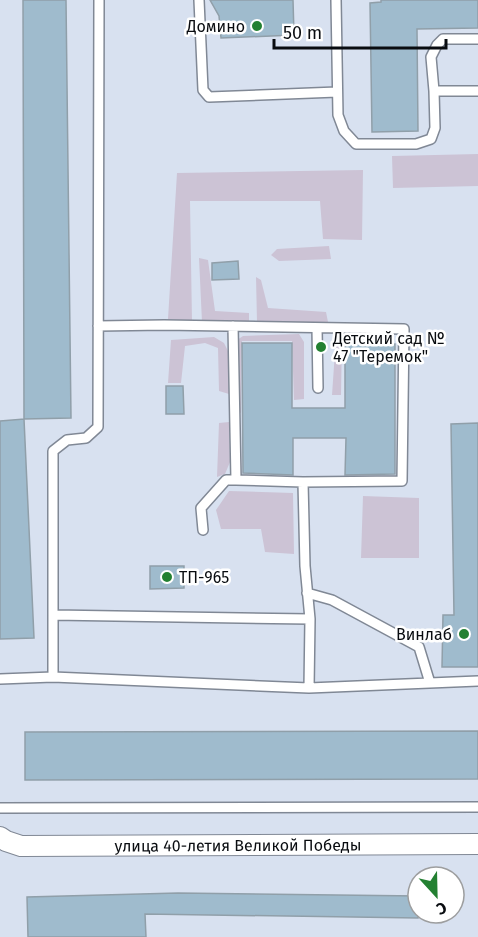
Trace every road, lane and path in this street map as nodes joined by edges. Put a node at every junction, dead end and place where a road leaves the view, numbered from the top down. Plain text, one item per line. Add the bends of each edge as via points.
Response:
1 (99, 0) edge
2 (199, 0) edge
3 (336, 0) edge
4 (478, 39) edge
5 (434, 91) junction
6 (478, 91) edge
7 (337, 92) junction
8 (98, 326) junction
9 (233, 326) junction
10 (318, 328) junction
11 (318, 388) dead end
12 (236, 480) junction
13 (303, 482) junction
14 (203, 531) dead end
15 (307, 593) junction
16 (53, 615) junction
17 (310, 619) junction
18 (53, 677) junction
19 (0, 679) edge
20 (478, 681) edge
21 (430, 683) junction
22 (309, 688) junction
23 (478, 807) edge
24 (0, 808) edge
25 (0, 837) edge
26 (478, 844) edge

1 - 8 lane
2 - 7 lane via 203,90 208,97
3 - 7 lane
4 - 5 lane via 443,39 437,45 431,57
5 - 6 lane
5 - 7 lane via 432,139 416,144 356,144 344,131 338,116
8 - 9 lane
8 - 16 lane via 98,428 86,438 67,440 53,451
9 - 10 lane
9 - 12 lane
10 - 11 lane
10 - 13 lane via 404,329 402,482
12 - 13 lane
12 - 14 lane via 226,480 201,508
13 - 15 lane
15 - 17 lane
15 - 21 lane via 332,600 419,647
16 - 17 lane
16 - 18 lane
17 - 22 lane
18 - 19 lane
18 - 22 lane
20 - 21 lane
21 - 22 lane
23 - 24 lane
25 - 26 street, улица 40-летия Великой Победы via 21,846

